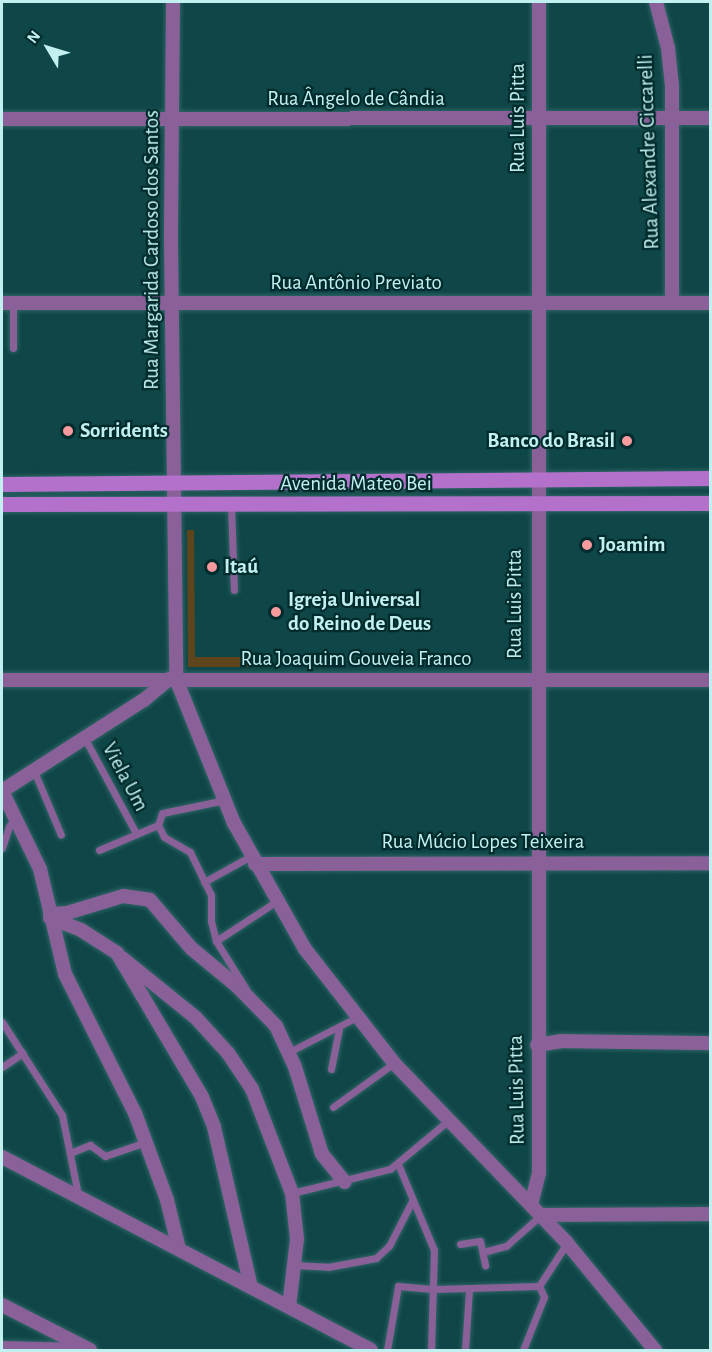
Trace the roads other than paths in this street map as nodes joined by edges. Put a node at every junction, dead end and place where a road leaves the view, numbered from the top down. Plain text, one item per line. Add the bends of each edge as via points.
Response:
1 (173, 2) edge
2 (539, 2) edge
3 (656, 2) edge
4 (672, 118) junction
5 (711, 118) edge
6 (2, 119) edge
7 (173, 120) junction
8 (539, 120) junction
9 (7, 303) edge
10 (537, 303) junction
11 (672, 303) junction
12 (711, 303) edge
13 (171, 304) junction
14 (13, 348) dead end
15 (711, 478) edge
16 (537, 479) junction
17 (173, 482) junction
18 (2, 484) edge
19 (711, 503) edge
20 (2, 504) edge
21 (174, 505) junction
22 (231, 505) junction
23 (537, 506) junction
24 (234, 590) dead end
25 (173, 679) junction
26 (2, 680) edge
27 (536, 680) junction
28 (711, 680) edge
29 (84, 737) junction
30 (33, 770) junction
31 (2, 791) edge
32 (225, 800) junction
33 (17, 817) junction
34 (158, 825) junction
35 (136, 833) junction
36 (61, 835) dead end
37 (2, 848) edge
38 (99, 850) dead end
39 (253, 860) junction
40 (711, 862) edge
41 (538, 863) junction
42 (204, 882) junction
43 (277, 901) junction
44 (50, 916) junction
45 (216, 940) junction
46 (117, 954) junction
47 (249, 997) junction
48 (357, 1017) junction
49 (2, 1022) edge
50 (339, 1029) junction
51 (711, 1042) edge
52 (537, 1045) junction
53 (289, 1052) junction
54 (23, 1053) junction
55 (394, 1063) junction
56 (2, 1067) edge
57 (332, 1069) dead end
58 (333, 1107) dead end
59 (449, 1120) junction
60 (146, 1142) junction
61 (69, 1153) junction
62 (2, 1157) edge
63 (398, 1164) junction
64 (345, 1182) junction
65 (292, 1193) junction
66 (78, 1194) junction
67 (412, 1201) junction
68 (531, 1205) junction
69 (711, 1214) edge
70 (541, 1215) junction
71 (567, 1243) junction
72 (460, 1244) dead end
73 (179, 1249) junction
74 (483, 1252) junction
75 (294, 1265) junction
76 (485, 1265) dead end
77 (539, 1286) junction
78 (251, 1287) junction
79 (435, 1289) junction
80 (470, 1289) junction
81 (2, 1305) edge
82 (289, 1307) junction
83 (2, 1348) edge
84 (89, 1350) edge
85 (371, 1350) edge
86 (387, 1350) edge
87 (431, 1350) edge
88 (465, 1350) edge
89 (524, 1350) edge
90 (655, 1350) edge

1 - 7 street, Rua Margarida Cardoso dos Santos
2 - 8 street, Rua Luis Pitta
3 - 4 street, Rua Alexandre Ciccarelli via 668,48
4 - 5 street, Rua Ângelo de Cândia
4 - 8 street, Rua Ângelo de Cândia
4 - 11 street, Rua Alexandre Ciccarelli
6 - 7 street, Rua Ângelo de Cândia
7 - 8 street, Rua Ângelo de Cândia
7 - 13 street, Rua Margarida Cardoso dos Santos
8 - 10 street, Rua Luis Pitta
9 - 13 street, Rua Antônio Previato
9 - 14 lane
10 - 11 street, Rua Antônio Previato
10 - 13 street, Rua Antônio Previato
10 - 16 street, Rua Luis Pitta
11 - 12 street, Rua Antônio Previato
13 - 17 street, Rua Margarida Cardoso dos Santos
15 - 16 main road, Avenida Mateo Bei
16 - 17 main road, Avenida Mateo Bei
16 - 23 street, Rua Luis Pitta
17 - 18 main road, Avenida Mateo Bei
17 - 21 street, Rua Margarida Cardoso dos Santos
19 - 23 main road, Avenida Mateo Bei
20 - 21 main road, Avenida Mateo Bei
21 - 22 main road, Avenida Mateo Bei
21 - 25 street, Rua Margarida Cardoso dos Santos
22 - 23 main road, Avenida Mateo Bei
22 - 24 lane
23 - 27 street, Rua Luis Pitta
25 - 26 street, Rua Joaquim Gouveia Franco
25 - 27 street, Rua Joaquim Gouveia Franco
25 - 29 street
25 - 32 street
27 - 28 street, Rua Joaquim Gouveia Franco
27 - 41 street, Rua Luis Pitta
29 - 30 street
29 - 35 lane, Viela Um
30 - 31 street
30 - 36 lane
31 - 33 street
32 - 34 lane via 165,811 160,814
32 - 39 street
33 - 37 lane via 9,826
33 - 44 street via 40,869
34 - 35 lane
34 - 42 lane via 164,837 183,846
35 - 38 lane
39 - 41 street, Rua Múcio Lopes Teixeira
39 - 42 lane
39 - 43 street
40 - 41 street, Rua Múcio Lopes Teixeira
41 - 52 street, Rua Luis Pitta
42 - 45 lane via 211,895
43 - 45 lane
43 - 48 street via 305,949
44 - 46 street via 81,930
44 - 47 street via 123,896 147,898 191,948
44 - 60 street via 71,988
45 - 47 lane
46 - 65 street via 176,999 228,1053 252,1089
46 - 78 street via 209,1114
47 - 53 street via 276,1026
48 - 50 lane
48 - 55 street
49 - 54 lane
50 - 53 lane
50 - 57 lane
51 - 52 street via 561,1041
52 - 68 street, Rua Luis Pitta via 539,1173
53 - 64 street via 322,1154
54 - 56 lane
54 - 61 lane via 57,1103
55 - 58 lane
55 - 59 street
59 - 63 lane
59 - 68 street
60 - 61 lane via 105,1156 90,1145
60 - 73 street
61 - 66 lane
62 - 66 street
63 - 64 lane
63 - 67 lane
64 - 65 lane
65 - 75 street via 297,1239
66 - 73 street
67 - 75 lane via 389,1246 375,1258 328,1268
67 - 79 lane via 434,1250
68 - 70 street
69 - 70 street
70 - 71 street
70 - 74 lane via 506,1246
71 - 77 lane
71 - 90 street
72 - 74 lane via 478,1240
73 - 78 street
74 - 76 lane
75 - 82 street
77 - 80 lane
77 - 89 lane via 544,1293 542,1304
78 - 82 street
79 - 80 lane
79 - 86 lane via 408,1285 395,1288
79 - 87 lane
80 - 88 lane
81 - 84 street
82 - 85 street
83 - 84 street

